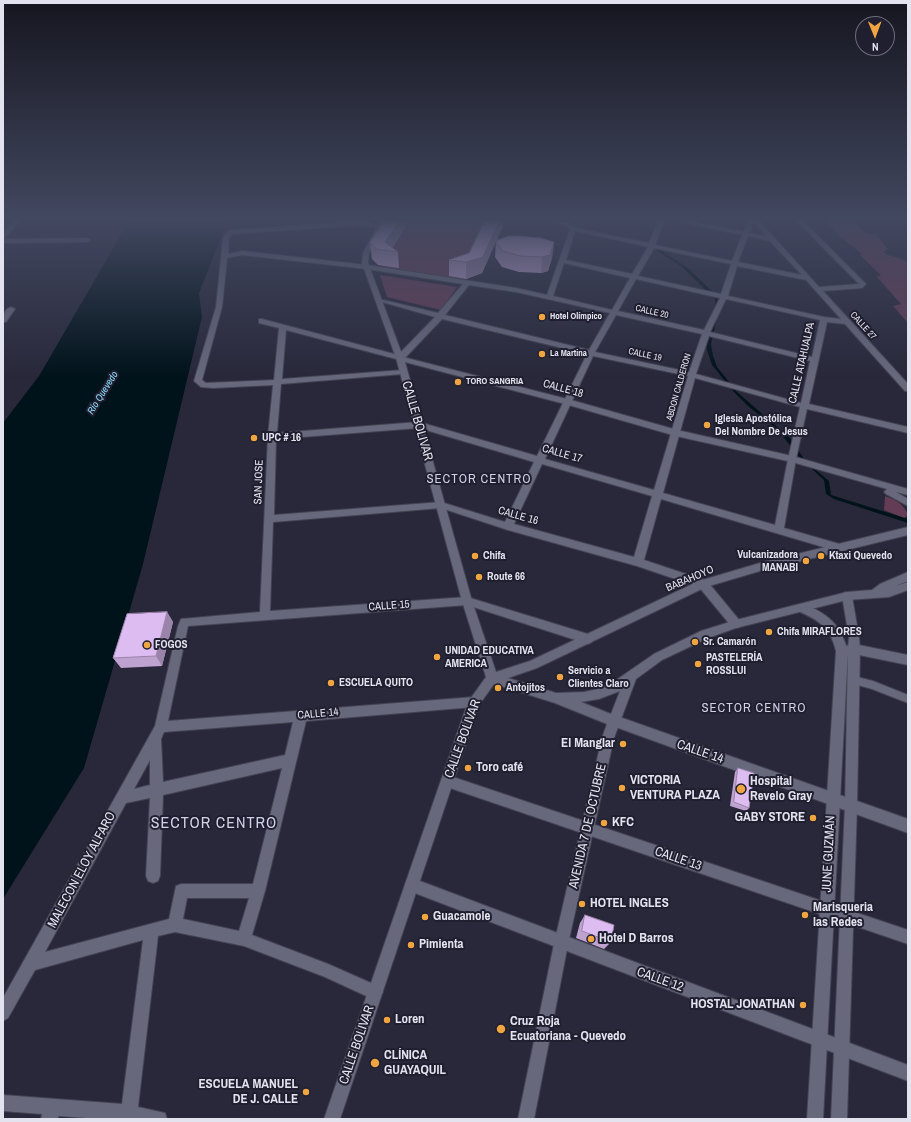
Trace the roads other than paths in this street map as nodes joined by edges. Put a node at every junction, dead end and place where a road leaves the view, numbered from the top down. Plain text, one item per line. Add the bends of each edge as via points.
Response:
1 (223, 273) edge
2 (369, 273) edge
3 (404, 273) edge
4 (558, 273) edge
5 (618, 273) edge
6 (637, 273) edge
7 (731, 273) edge
8 (781, 273) edge
9 (804, 273) edge
10 (852, 273) edge
11 (635, 277) junction
12 (809, 279) junction
13 (466, 284) junction
14 (818, 289) junction
15 (724, 297) junction
16 (549, 298) junction
17 (377, 299) junction
18 (3, 309) edge
19 (615, 312) junction
20 (440, 316) junction
21 (824, 319) junction
22 (3, 320) edge
23 (262, 321) dead end
24 (847, 322) junction
25 (283, 327) junction
26 (706, 333) junction
27 (591, 354) junction
28 (400, 358) junction
29 (814, 360) junction
30 (403, 372) junction
31 (692, 375) junction
32 (278, 382) junction
33 (908, 389) edge
34 (568, 402) junction
35 (804, 406) junction
36 (419, 425) junction
37 (908, 430) edge
38 (676, 433) junction
39 (272, 436) junction
40 (792, 459) junction
41 (541, 460) junction
42 (858, 478) junction
43 (908, 492) edge
44 (658, 494) junction
45 (908, 503) edge
46 (441, 505) junction
47 (269, 519) junction
48 (508, 526) junction
49 (779, 530) junction
50 (908, 531) edge
51 (840, 548) junction
52 (638, 562) junction
53 (908, 576) edge
54 (703, 584) junction
55 (908, 586) edge
56 (876, 593) junction
57 (847, 596) junction
58 (467, 601) junction
59 (802, 608) junction
60 (265, 615) junction
61 (736, 624) junction
62 (588, 639) junction
63 (848, 650) junction
64 (908, 660) edge
65 (631, 677) junction
66 (492, 678) junction
67 (853, 680) junction
68 (556, 698) junction
69 (908, 699) edge
70 (474, 702) junction
71 (301, 715) junction
72 (614, 721) junction
73 (158, 732) junction
74 (291, 760) junction
75 (448, 781) junction
76 (157, 790) junction
77 (121, 798) junction
78 (833, 799) junction
79 (851, 805) junction
80 (908, 826) edge
81 (587, 828) junction
82 (153, 876) dead end
83 (412, 885) junction
84 (258, 891) junction
85 (826, 910) junction
86 (846, 917) junction
87 (175, 925) junction
88 (151, 930) junction
89 (908, 937) edge
90 (244, 939) junction
91 (561, 944) junction
92 (32, 963) junction
93 (375, 992) junction
94 (3, 1013) edge
95 (820, 1039) junction
96 (841, 1048) junction
97 (908, 1073) edge
98 (3, 1103) edge
99 (51, 1113) edge
100 (129, 1113) junction
101 (159, 1119) edge
102 (332, 1119) edge
103 (526, 1119) edge
104 (815, 1119) edge
105 (839, 1119) edge

1 - 32 street via 219,307 198,381 213,386
2 - 17 street, CALLE BOLIVAR
3 - 13 street, CALLE 20
4 - 16 street
5 - 11 street
6 - 11 street
7 - 15 street, ABDON CALDERON
8 - 12 street
9 - 12 street, CALLE 27
10 - 14 street via 863,284 862,286
11 - 15 street
11 - 19 street
12 - 14 street, CALLE 27
13 - 16 street, CALLE 20 via 516,290
13 - 20 street
14 - 24 street, CALLE 27
15 - 21 street
15 - 26 street, ABDON CALDERON
16 - 19 street, CALLE 20
17 - 20 street, CALLE 19
17 - 28 street, CALLE BOLIVAR
18 - 22 street via 11,309
19 - 26 street, CALLE 20
19 - 27 street
20 - 27 street, CALLE 19
20 - 28 street
21 - 24 street
21 - 29 street, CALLE ATAHUALPA
23 - 25 street, CALLE 18
24 - 33 street, CALLE 27
25 - 28 street, CALLE 18
25 - 32 street, SAN JOSE
26 - 29 street, CALLE 20
26 - 31 street, ABDON CALDERON
27 - 31 street, CALLE 19
27 - 34 street
28 - 30 street, CALLE BOLIVAR
28 - 34 street, CALLE 18
29 - 35 street, CALLE ATAHUALPA
30 - 32 street
30 - 36 street, CALLE BOLIVAR
31 - 35 street, CALLE 19
31 - 38 street, ABDON CALDERON
32 - 39 street, SAN JOSE
34 - 38 street, CALLE 18
34 - 41 street
35 - 37 street, CALLE 19
35 - 40 street, CALLE ATAHUALPA
36 - 39 street, CALLE 17
36 - 41 street, CALLE 17
36 - 46 street, CALLE BOLIVAR
38 - 40 street, CALLE 18
38 - 44 street, ABDON CALDERON
39 - 47 street, SAN JOSE
40 - 42 street, CALLE 18
40 - 49 street, CALLE ATAHUALPA
41 - 44 street, CALLE 17
41 - 48 street
42 - 43 street, CALLE 18
42 - 45 street, CALLE 18
44 - 49 street, CALLE 17
44 - 52 street, ABDON CALDERON
46 - 47 street, CALLE 16
46 - 48 street, CALLE 16
46 - 58 street, CALLE BOLIVAR
47 - 60 street, SAN JOSE
48 - 52 street, CALLE 16
49 - 51 street, CALLE 17
50 - 51 street, BABAHOYO
51 - 54 street, BABAHOYO
52 - 54 street, CALLE 16
53 - 56 street
54 - 61 street
54 - 62 street, BABAHOYO
55 - 56 street
56 - 57 street
57 - 59 street
57 - 63 street, JUNE GUZMÁN via 854,637
58 - 60 street, CALLE 15
58 - 62 street, CALLE 15
58 - 66 street, CALLE BOLIVAR
59 - 61 street
59 - 63 street, JUNE GUZMÁN via 827,621
60 - 73 street, CALLE 15 via 184,623
61 - 65 street via 705,634 670,650
62 - 66 street, BABAHOYO via 533,665
63 - 64 street
63 - 67 street, JUNE GUZMÁN
63 - 78 street, JUNE GUZMÁN
65 - 68 street via 599,694
65 - 72 street, AVENIDA 7 DE OCTUBRE
66 - 68 street, CALLE 14
66 - 70 street, CALLE BOLIVAR
67 - 69 street
67 - 79 street, JUNE GUZMÁN
68 - 72 street, CALLE 14
70 - 71 street, CALLE 14
70 - 75 street, CALLE BOLIVAR
71 - 73 street, CALLE 14
71 - 74 street
72 - 78 street, CALLE 14
72 - 81 street, AVENIDA 7 DE OCTUBRE
73 - 76 street
73 - 77 street, MALECON ELOY ALFARO
74 - 76 street
74 - 84 street
75 - 81 street, CALLE 13
75 - 83 street, CALLE BOLIVAR
76 - 77 street
76 - 82 street
77 - 92 street, MALECON ELOY ALFARO
78 - 79 street, CALLE 14
78 - 85 street, JUNE GUZMÁN
79 - 80 street, CALLE 14
79 - 86 street, JUNE GUZMÁN
81 - 85 street, CALLE 13
81 - 91 street, AVENIDA 7 DE OCTUBRE
83 - 91 street, CALLE 12
83 - 93 street, CALLE BOLIVAR
84 - 87 street via 181,891
84 - 90 street
85 - 86 street, CALLE 13
85 - 95 street, JUNE GUZMÁN
86 - 89 street, CALLE 13
86 - 96 street, JUNE GUZMÁN
87 - 88 street
87 - 90 street
88 - 92 street
88 - 100 street
90 - 93 street
91 - 95 street, CALLE 12
91 - 103 street, AVENIDA 7 DE OCTUBRE
92 - 94 street, MALECON ELOY ALFARO
93 - 102 street, CALLE BOLIVAR
95 - 96 street, CALLE 12
95 - 104 street, JUNE GUZMÁN
96 - 97 street, CALLE 12
96 - 105 street, JUNE GUZMÁN
98 - 99 street
99 - 100 street
100 - 101 street

